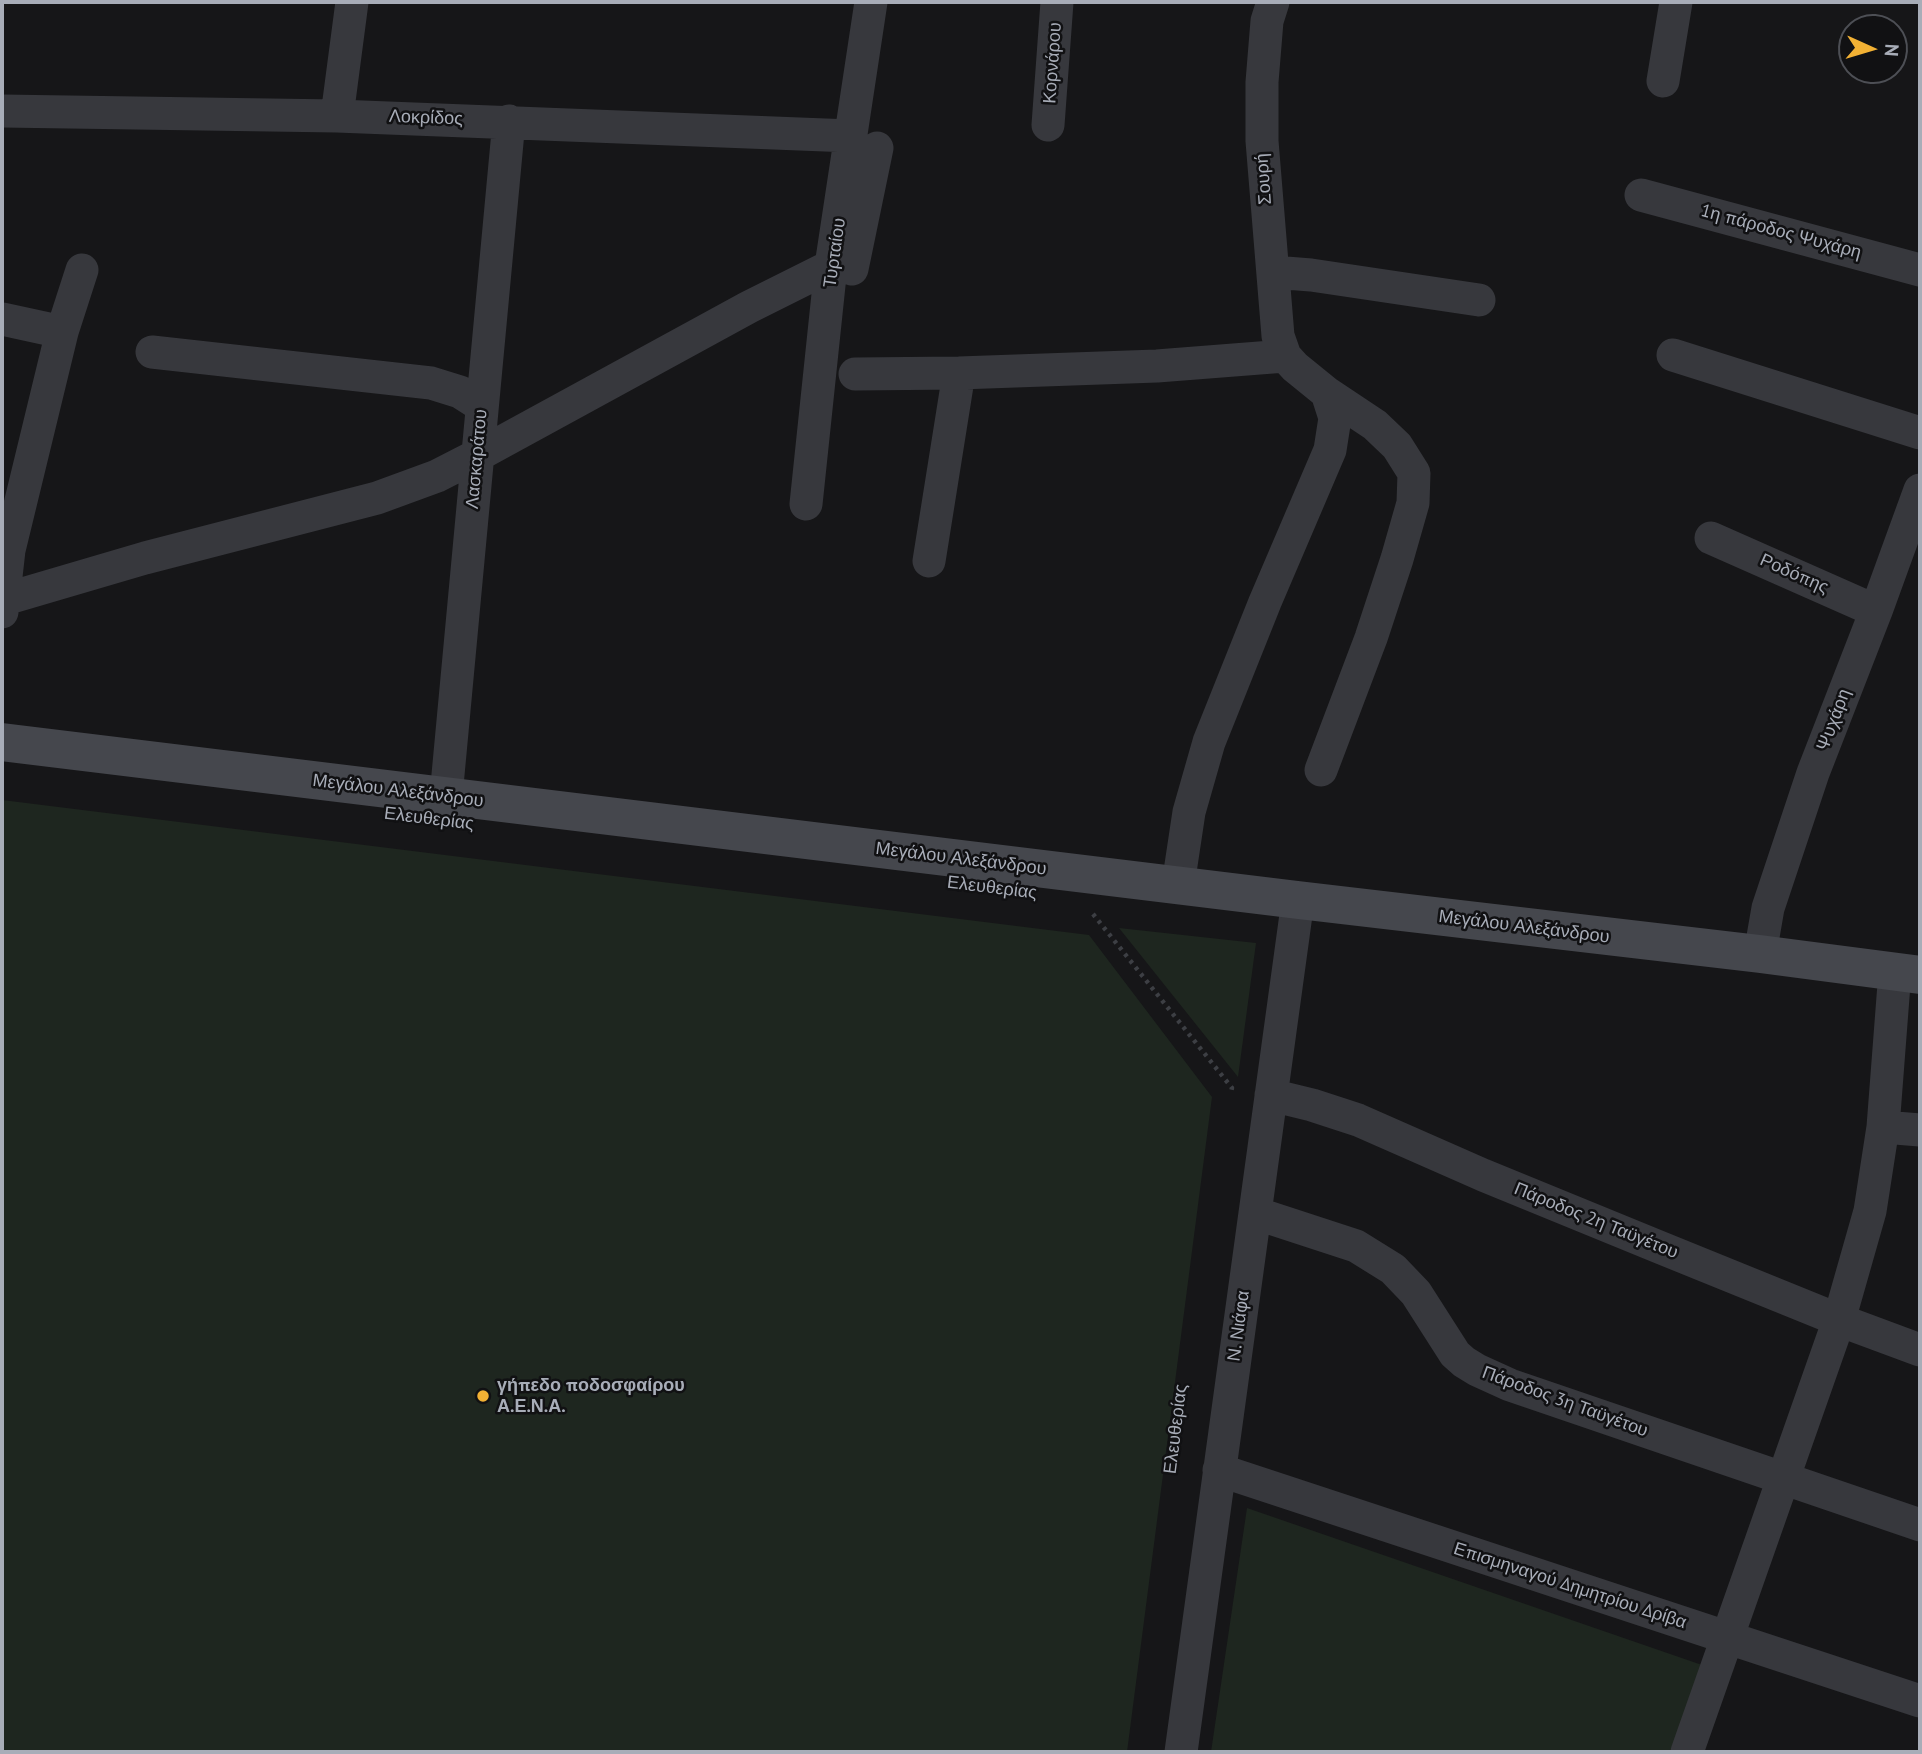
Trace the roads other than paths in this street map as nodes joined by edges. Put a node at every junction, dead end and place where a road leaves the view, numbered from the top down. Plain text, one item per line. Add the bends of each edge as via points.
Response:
1 (352, 2) edge
2 (871, 2) edge
3 (1057, 2) edge
4 (1273, 2) edge
5 (1676, 2) edge
6 (1663, 82) dead end
7 (2, 111) edge
8 (338, 116) junction
9 (509, 121) junction
10 (1048, 125) dead end
11 (864, 142) junction
12 (1641, 195) dead end
13 (831, 266) junction
14 (82, 270) dead end
15 (1920, 270) edge
16 (1273, 272) junction
17 (1479, 300) dead end
18 (2, 319) edge
19 (827, 321) junction
20 (62, 332) junction
21 (152, 352) dead end
22 (1673, 355) dead end
23 (1285, 356) junction
24 (959, 373) junction
25 (855, 374) dead end
26 (1327, 393) junction
27 (482, 406) junction
28 (1920, 433) edge
29 (478, 456) junction
30 (1920, 490) edge
31 (806, 504) dead end
32 (1712, 538) dead end
33 (929, 561) dead end
34 (2, 600) edge
35 (1877, 611) junction
36 (2, 612) edge
37 (2, 742) edge
38 (1321, 770) dead end
39 (446, 796) junction
40 (1178, 885) junction
41 (1298, 900) junction
42 (1760, 954) junction
43 (1908, 973) edge
44 (1271, 1095) junction
45 (1883, 1127) junction
46 (1920, 1130) edge
47 (1255, 1213) junction
48 (1839, 1320) junction
49 (1920, 1350) edge
50 (1220, 1470) junction
51 (1783, 1479) junction
52 (1920, 1525) edge
53 (1728, 1639) junction
54 (1920, 1701) edge
55 (1181, 1752) edge
56 (1687, 1752) edge

1 - 8 street
2 - 11 street, Τυρταίου
3 - 10 street, Κορνάρου
4 - 16 street, Σουρή via 1262,82 1262,141
5 - 6 street
7 - 8 street, Λοκρίδος
8 - 9 street, Λοκρίδος
9 - 11 street, Λοκρίδος
9 - 27 street, Λασκαράτου
11 - 13 street, Τυρταίου
11 - 19 street via 853,267
12 - 15 street, 1η πάροδος Ψυχάρη
13 - 19 street, Τυρταίου
13 - 29 street
14 - 20 street
16 - 17 street
16 - 23 street, Σουρή via 1278,336
18 - 20 street
19 - 31 street, Τυρταίου
20 - 34 street via 9,551
21 - 27 street via 431,383 460,392
22 - 28 street
23 - 24 street
23 - 26 street
24 - 25 street
24 - 33 street
26 - 38 street via 1375,425 1397,446 1414,472 1413,502 1397,559
26 - 40 street via 1335,418 1330,450 1209,742 1189,812
27 - 29 street, Λασκαράτου
29 - 34 street via 377,498
29 - 39 street, Λασκαράτου
30 - 35 street, Ψυχάρη
32 - 35 street, Ροδόπης
34 - 36 street
35 - 42 street, Ψυχάρη via 1809,786 1768,908
37 - 39 street, Μεγάλου Αλεξάνδρου
39 - 40 street, Μεγάλου Αλεξάνδρου
40 - 41 street, Μεγάλου Αλεξάνδρου
41 - 42 street, Μεγάλου Αλεξάνδρου
41 - 44 street, Ν. Νιάφα
42 - 43 street, Μεγάλου Αλεξάνδρου
43 - 45 street
44 - 47 street, Ν. Νιάφα
44 - 48 street, Πάροδος 2η Ταϋγέτου via 1358,1121
45 - 46 street
45 - 48 street via 1870,1211
47 - 50 street, Ν. Νιάφα
47 - 51 street, Πάροδος 3η Ταϋγέτου via 1356,1246 1393,1269 1416,1293 1455,1354 1477,1370
48 - 49 street, Πάροδος 2η Ταϋγέτου
48 - 51 street
50 - 53 street, Επισμηναγού Δημητρίου Δρίβα
50 - 55 street, Ν. Νιάφα
51 - 52 street, Πάροδος 3η Ταϋγέτου
51 - 53 street
53 - 54 street, Επισμηναγού Δημητρίου Δρίβα
53 - 56 street

